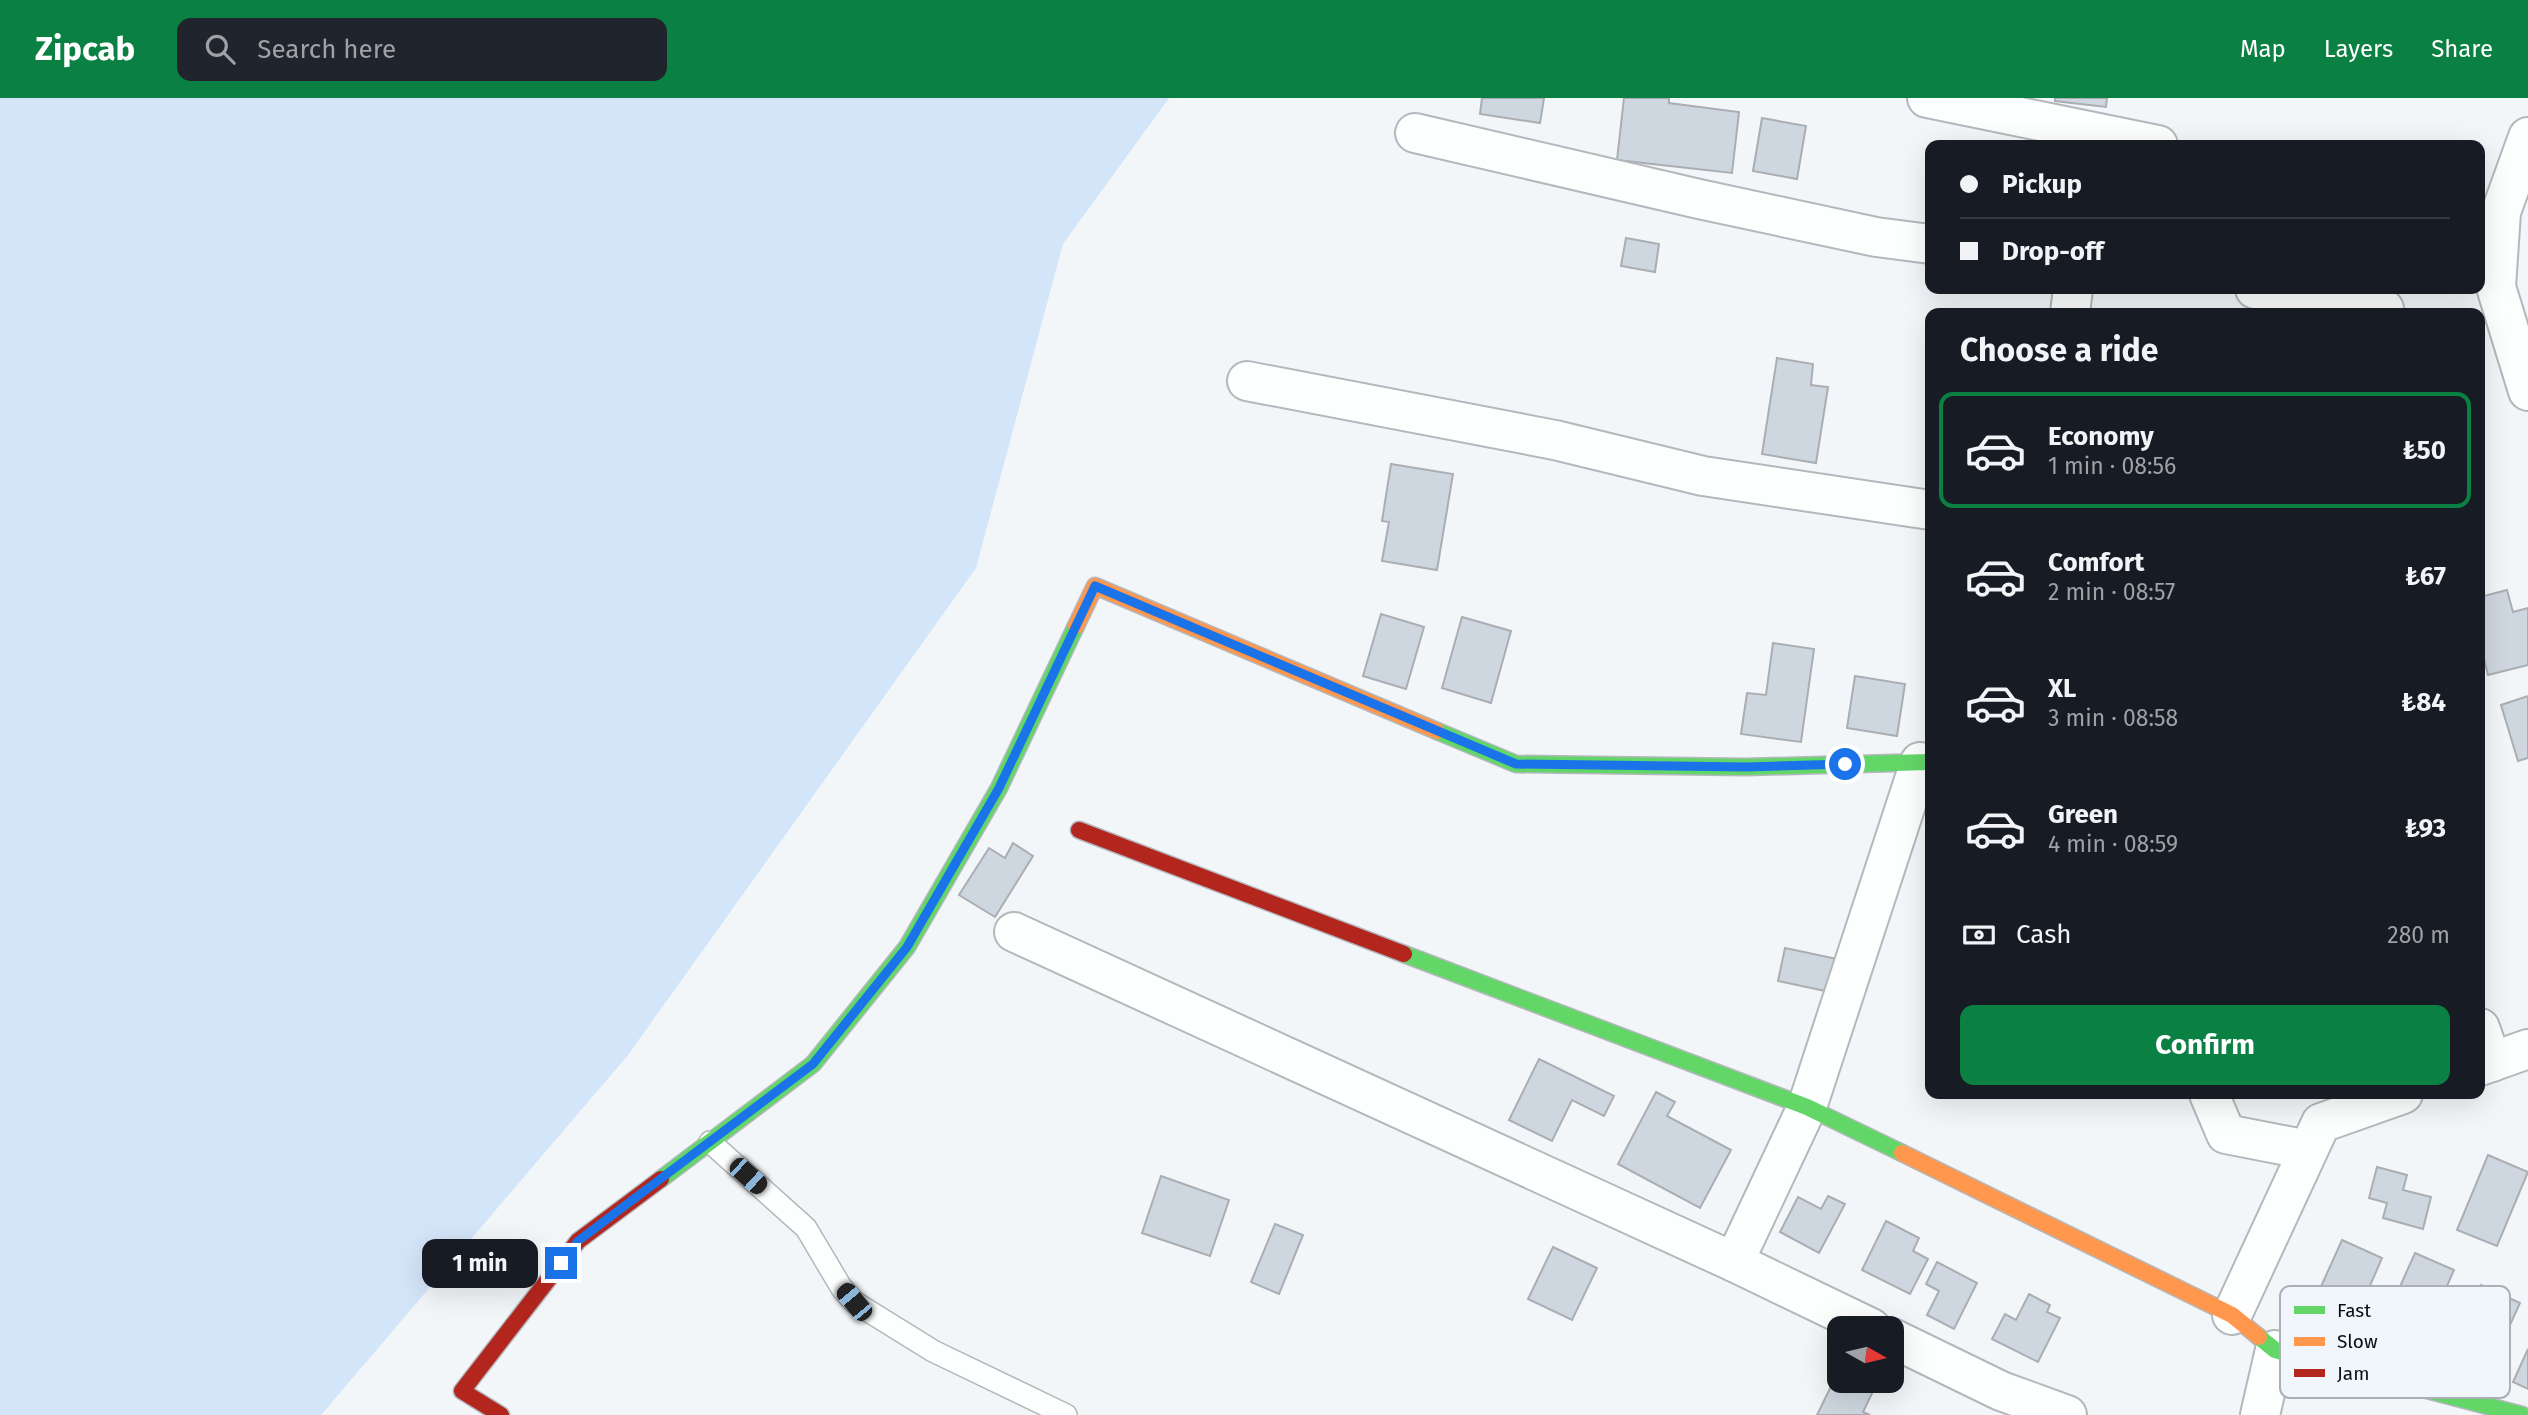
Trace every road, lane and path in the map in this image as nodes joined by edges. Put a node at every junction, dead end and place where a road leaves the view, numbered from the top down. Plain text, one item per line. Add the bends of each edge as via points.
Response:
1 (1927, 98) edge
2 (1415, 133) dead end
3 (2528, 137) edge
4 (2133, 140) edge
5 (2503, 213) edge
6 (1925, 243) edge
7 (2485, 291) edge
8 (2287, 294) edge
9 (2483, 300) edge
10 (2378, 308) edge
11 (1247, 381) dead end
12 (2528, 391) edge
13 (1925, 509) edge
14 (1925, 762) edge
15 (1079, 830) dead end
16 (1014, 932) dead end
17 (2528, 1049) edge
18 (2485, 1052) edge
19 (2211, 1099) edge
20 (2389, 1099) edge
21 (1807, 1107) junction
22 (710, 1142) junction
23 (2308, 1150) junction
24 (1734, 1262) junction
25 (2232, 1315) junction
26 (1846, 1316) edge
27 (1904, 1344) edge
28 (2275, 1350) junction
29 (2280, 1351) edge
30 (2457, 1398) edge
31 (500, 1415) edge
32 (1066, 1415) edge
33 (2067, 1415) edge
34 (2260, 1415) edge
35 (2522, 1415) edge

1 - 4 street
2 - 6 street via 1712,202
3 - 5 street
5 - 7 street
8 - 10 street
9 - 12 street
11 - 13 street via 1555,440 1703,475
14 - 21 street
14 - 22 street via 1746,767 1516,764 1095,586 999,788 907,947 813,1064
15 - 21 street
16 - 24 street
17 - 18 street
19 - 23 street via 2226,1134
20 - 23 street via 2321,1123
21 - 24 street
21 - 25 street
22 - 31 street via 578,1241 462,1391
22 - 32 lane via 806,1228 854,1302 933,1351
23 - 25 street
24 - 26 street
25 - 28 street
27 - 33 street via 2001,1391
28 - 29 street
28 - 34 street
30 - 35 street

